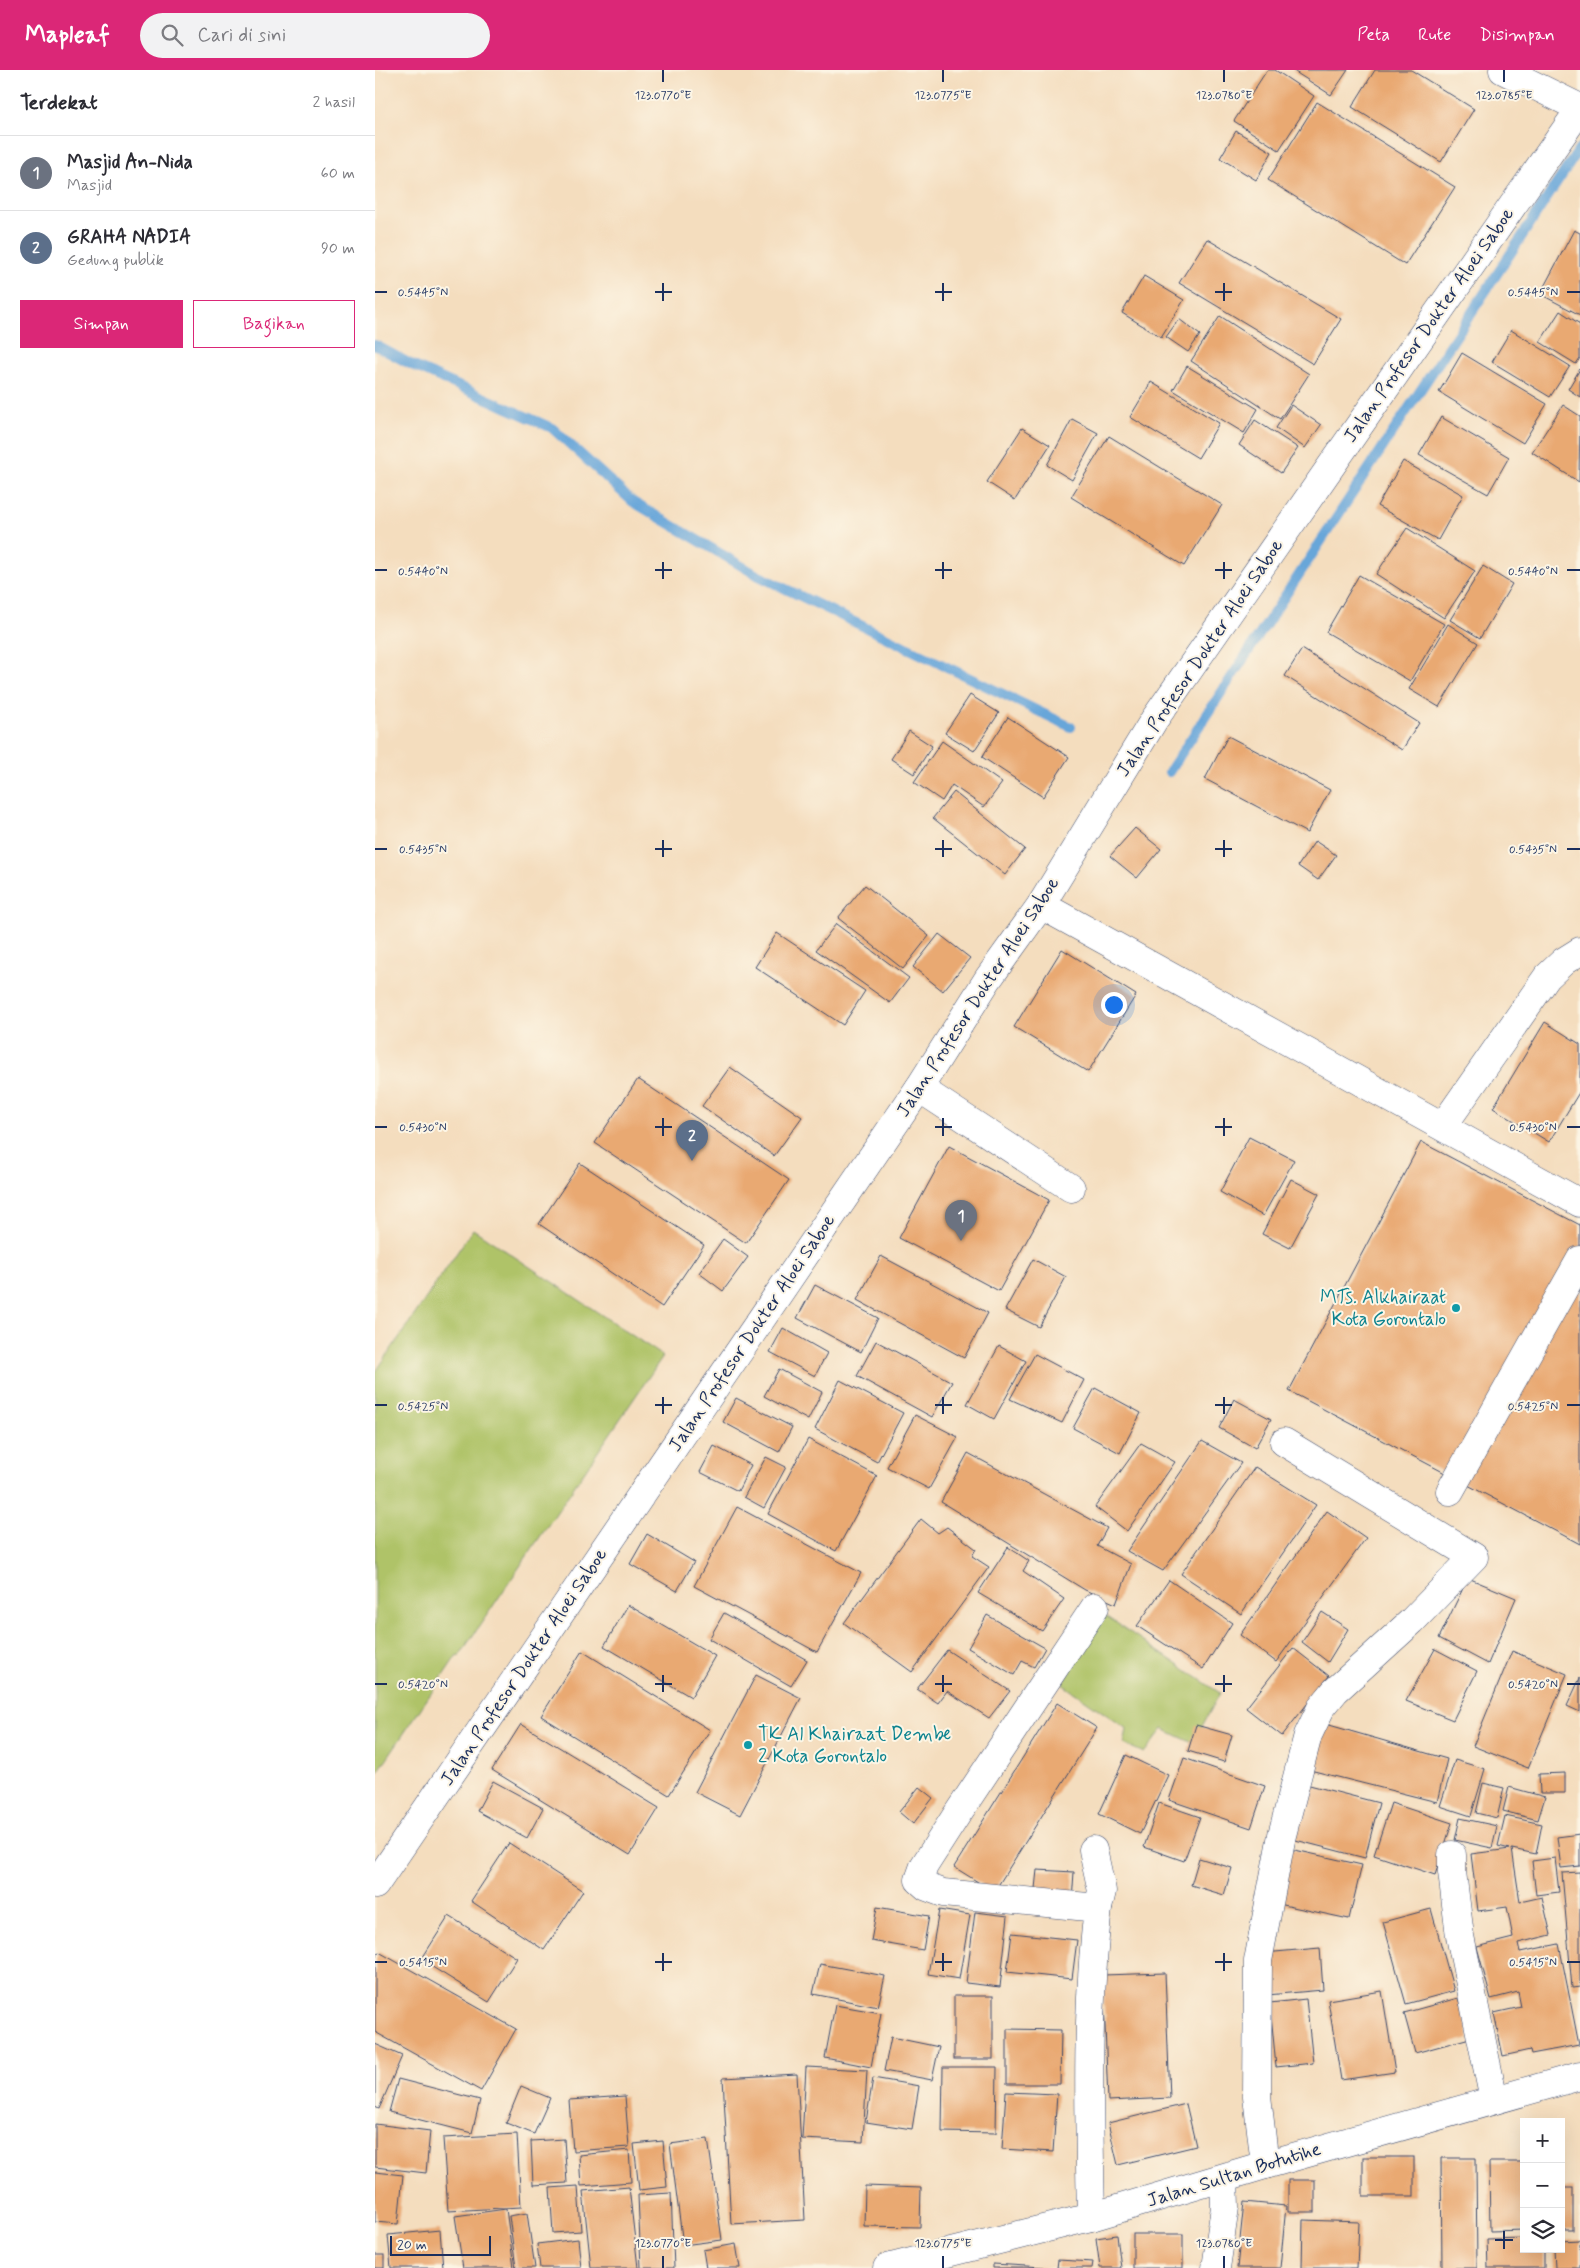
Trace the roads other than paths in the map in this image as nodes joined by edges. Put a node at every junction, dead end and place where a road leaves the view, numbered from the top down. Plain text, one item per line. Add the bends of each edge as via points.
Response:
1 (1503, 70) edge
2 (1580, 108) edge
3 (1041, 905) junction
4 (1580, 951) edge
5 (919, 1088) junction
6 (1443, 1126) junction
7 (1071, 1188) dead end
8 (1580, 1203) edge
9 (1580, 1260) edge
10 (1284, 1442) dead end
11 (1450, 1491) dead end
12 (1095, 1607) dead end
13 (1093, 1850) dead end
14 (1452, 1855) dead end
15 (375, 1885) edge
16 (1098, 1908) junction
17 (1580, 2076) edge
18 (1494, 2100) junction
19 (1265, 2165) junction
20 (1224, 2178) junction
21 (1091, 2217) junction
22 (887, 2268) edge
23 (1216, 2268) edge

1 - 2 street
2 - 3 street, Jalan Profesor Dokter Aloei Saboe via 1154,720
3 - 5 street, Jalan Profesor Dokter Aloei Saboe
3 - 6 street
4 - 6 street via 1547,977
5 - 7 street
5 - 15 street, Jalan Profesor Dokter Aloei Saboe
6 - 8 street
9 - 11 street
10 - 19 street via 1474,1557 1413,1621 1335,1691 1321,1708 1308,1735 1283,1835 1258,1961 1257,2096
12 - 16 street via 956,1816 919,1880 943,1894
13 - 16 street via 1102,1891
14 - 18 street via 1460,1936
16 - 21 street via 1089,2054
17 - 18 street, Jalan Sultan Botutihe
18 - 19 street, Jalan Sultan Botutihe
19 - 20 street, Jalan Sultan Botutihe
20 - 21 street, Jalan Sultan Botutihe
20 - 23 street via 1225,2207
21 - 22 street, Jalan Sultan Botutihe

